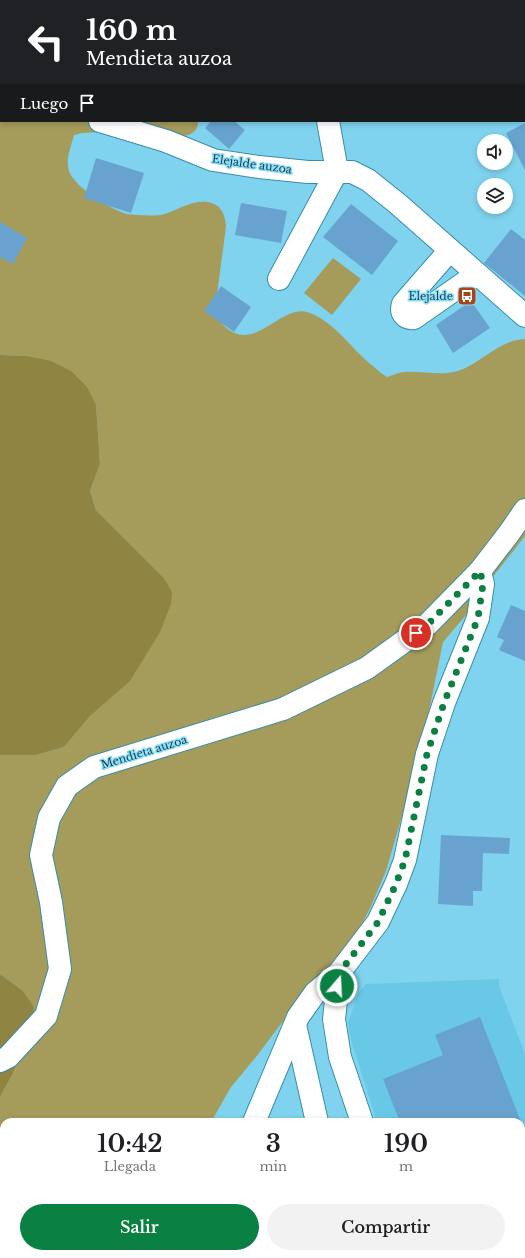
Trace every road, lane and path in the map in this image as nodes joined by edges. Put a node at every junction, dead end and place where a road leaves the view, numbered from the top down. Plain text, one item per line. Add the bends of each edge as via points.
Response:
1 (103, 122) edge
2 (328, 122) edge
3 (337, 171) junction
4 (450, 250) junction
5 (477, 274) junction
6 (279, 279) dead end
7 (525, 316) edge
8 (525, 510) edge
9 (480, 571) junction
10 (339, 973) junction
11 (295, 1025) junction
12 (0, 1061) edge
13 (256, 1118) edge
14 (316, 1118) edge
15 (361, 1118) edge

1 - 3 street, Elejalde auzoa via 166,141 213,160 308,172
2 - 3 street
3 - 4 street, Elejalde auzoa via 352,172 368,180
3 - 6 street
4 - 5 street, Elejalde auzoa
4 - 5 street via 403,304 404,316 408,319 414,318
5 - 7 street
8 - 9 street
9 - 10 street via 483,584 478,618 427,754 405,860 378,922
9 - 12 street, Mendieta auzoa via 428,624 367,668 283,708 94,767 67,786 49,818 41,854 51,902 60,969 46,1016 8,1057
10 - 11 street via 315,993
10 - 15 street via 334,1019 340,1057
11 - 13 street
11 - 14 street

